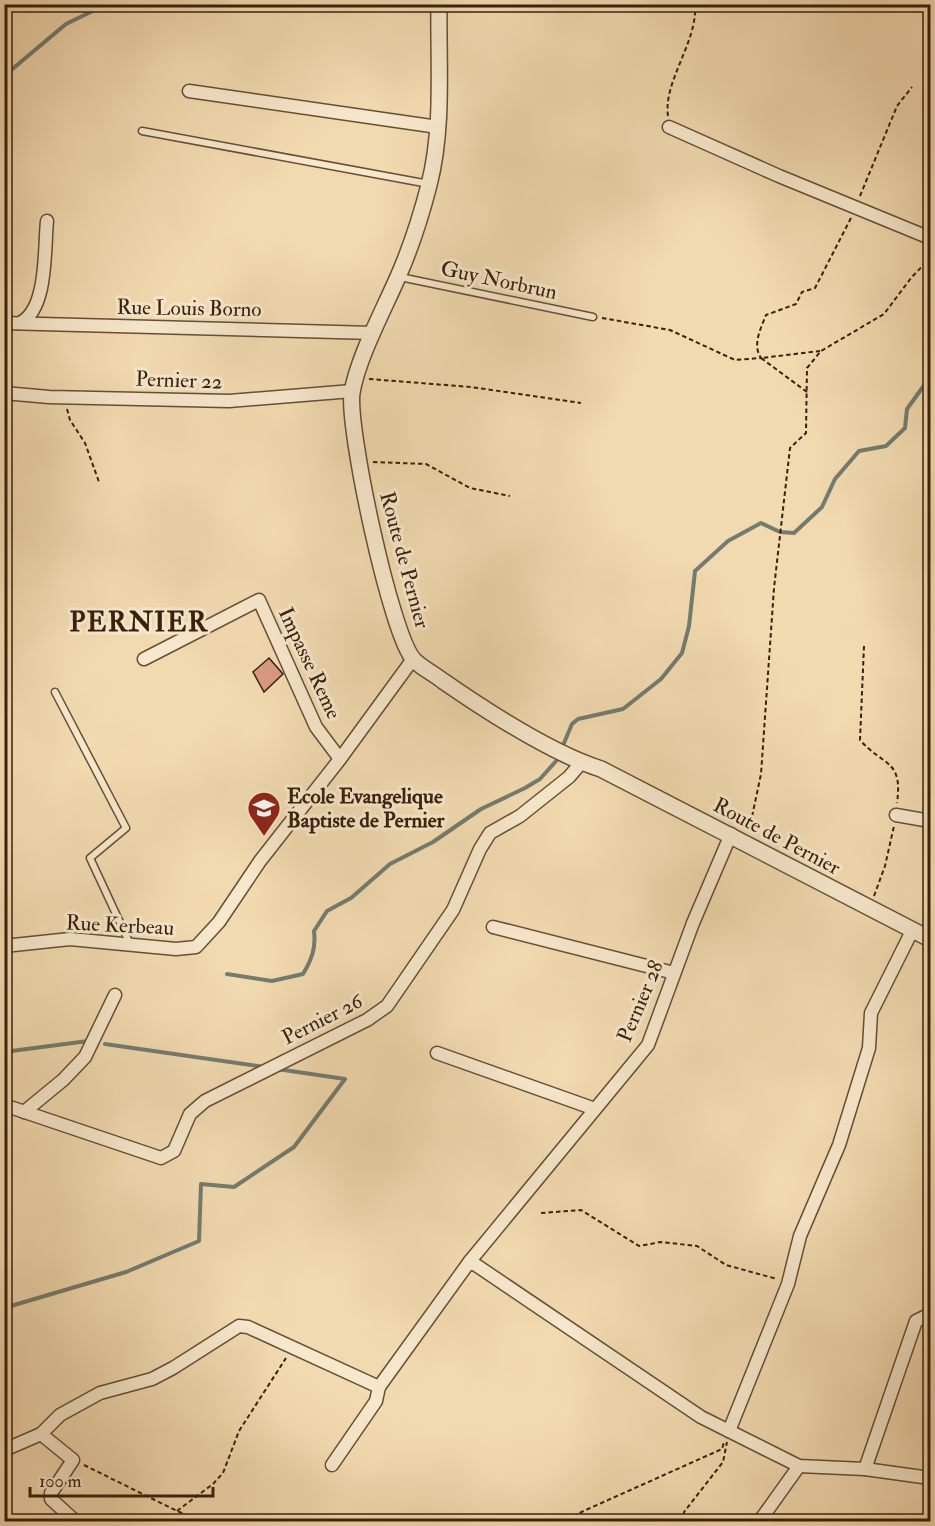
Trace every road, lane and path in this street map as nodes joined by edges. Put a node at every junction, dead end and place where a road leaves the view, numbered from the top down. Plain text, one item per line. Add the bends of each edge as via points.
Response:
1 (439, 4) edge
2 (695, 4) edge
3 (912, 87) dead end
4 (189, 91) dead end
5 (438, 127) junction
6 (669, 127) joint
7 (142, 131) dead end
8 (930, 174) edge
9 (429, 184) junction
10 (856, 206) junction
11 (47, 221) dead end
12 (927, 237) edge
13 (930, 258) edge
14 (398, 276) junction
15 (593, 317) joint
16 (4, 323) edge
17 (19, 323) junction
18 (373, 333) junction
19 (821, 351) junction
20 (761, 358) junction
21 (355, 384) junction
22 (807, 392) junction
23 (4, 393) edge
24 (76, 397) junction
25 (581, 403) dead end
26 (358, 461) junction
27 (99, 482) dead end
28 (510, 496) dead end
29 (864, 646) dead end
30 (144, 659) dead end
31 (413, 659) junction
32 (55, 692) dead end
33 (340, 759) junction
34 (581, 763) junction
35 (896, 815) junction
36 (930, 821) edge
37 (731, 834) junction
38 (746, 842) junction
39 (868, 908) junction
40 (494, 927) dead end
41 (912, 931) junction
42 (930, 939) edge
43 (130, 944) junction
44 (4, 946) edge
45 (674, 973) junction
46 (115, 995) dead end
47 (437, 1053) dead end
48 (4, 1105) edge
49 (595, 1109) junction
50 (24, 1112) junction
51 (541, 1214) dead end
52 (470, 1261) junction
53 (788, 1284) junction
54 (930, 1314) edge
55 (293, 1349) junction
56 (379, 1387) junction
57 (729, 1431) junction
58 (41, 1434) junction
59 (4, 1450) edge
60 (74, 1460) junction
61 (332, 1465) dead end
62 (799, 1466) junction
63 (865, 1469) junction
64 (930, 1478) edge
65 (177, 1511) junction
66 (76, 1521) edge
67 (205, 1521) edge
68 (559, 1521) edge
69 (683, 1521) edge
70 (759, 1521) edge

1 - 5 street, Route de Pernier
2 - 6 path via 692,30 667,108
3 - 10 path via 897,106
4 - 5 street
5 - 9 street, Route de Pernier
6 - 10 street
7 - 9 lane
8 - 12 path
9 - 14 street, Route de Pernier
10 - 12 street
10 - 20 path via 845,235 815,288 802,292 796,304 766,315 756,345
11 - 17 street via 40,298 33,314
13 - 19 path via 884,314
14 - 15 lane, Guy Norbrun
14 - 18 street, Route de Pernier
15 - 20 path via 670,330 735,360
16 - 17 street, Rue Louis Borno
17 - 18 street, Rue Louis Borno
18 - 21 street, Route de Pernier
19 - 20 path
19 - 22 path via 807,368
20 - 22 path
21 - 24 street, Pernier 22 via 229,401
21 - 25 path via 471,387
21 - 26 street, Route de Pernier via 351,416
22 - 38 path via 806,433 790,448 774,588 761,774
23 - 24 street, Pernier 22
24 - 27 path via 67,410 85,443
26 - 28 path via 426,464 470,488
26 - 31 street, Route de Pernier via 395,620
29 - 35 path via 860,740 897,772 900,782
30 - 33 street, Impasse Reme via 259,600 316,727
31 - 33 street, Rue Kerbeau
31 - 34 street, Route de Pernier via 492,713
32 - 43 lane via 126,828 90,858
33 - 43 street, Rue Kerbeau via 260,861 219,922 196,947 176,950
34 - 37 street, Route de Pernier via 601,769
34 - 50 street, Pernier 26 via 520,816 490,833 453,910 387,1006 367,1020 205,1101 190,1114 174,1151 161,1158
35 - 36 street
35 - 39 path via 885,866
37 - 38 street, Route de Pernier
37 - 45 street, Pernier 28
38 - 39 street, Route de Pernier
39 - 41 street, Route de Pernier
40 - 45 street
41 - 42 street, Route de Pernier
41 - 53 street via 871,1013 868,1047 839,1145 800,1236
43 - 44 street, Rue Kerbeau via 70,939
45 - 49 street, Pernier 28 via 648,1045
46 - 50 street via 85,1057
47 - 49 street
48 - 50 street, Pernier 26
49 - 52 street, Pernier 28
51 - 53 path via 581,1210 639,1246 661,1242 697,1246 726,1265 763,1273
52 - 56 street, Pernier 28
52 - 57 street via 701,1418
53 - 57 street
54 - 63 street via 916,1321
55 - 56 street
55 - 58 street via 239,1326 152,1379 100,1393 60,1415
55 - 65 path via 239,1431 223,1473
56 - 61 street, Pernier 28 via 376,1401
57 - 62 street
57 - 68 path via 722,1449
57 - 69 path via 723,1462 684,1512
58 - 59 street
58 - 60 street
60 - 65 path
60 - 66 street via 51,1499
62 - 63 street
62 - 70 street
63 - 64 street
65 - 67 path

